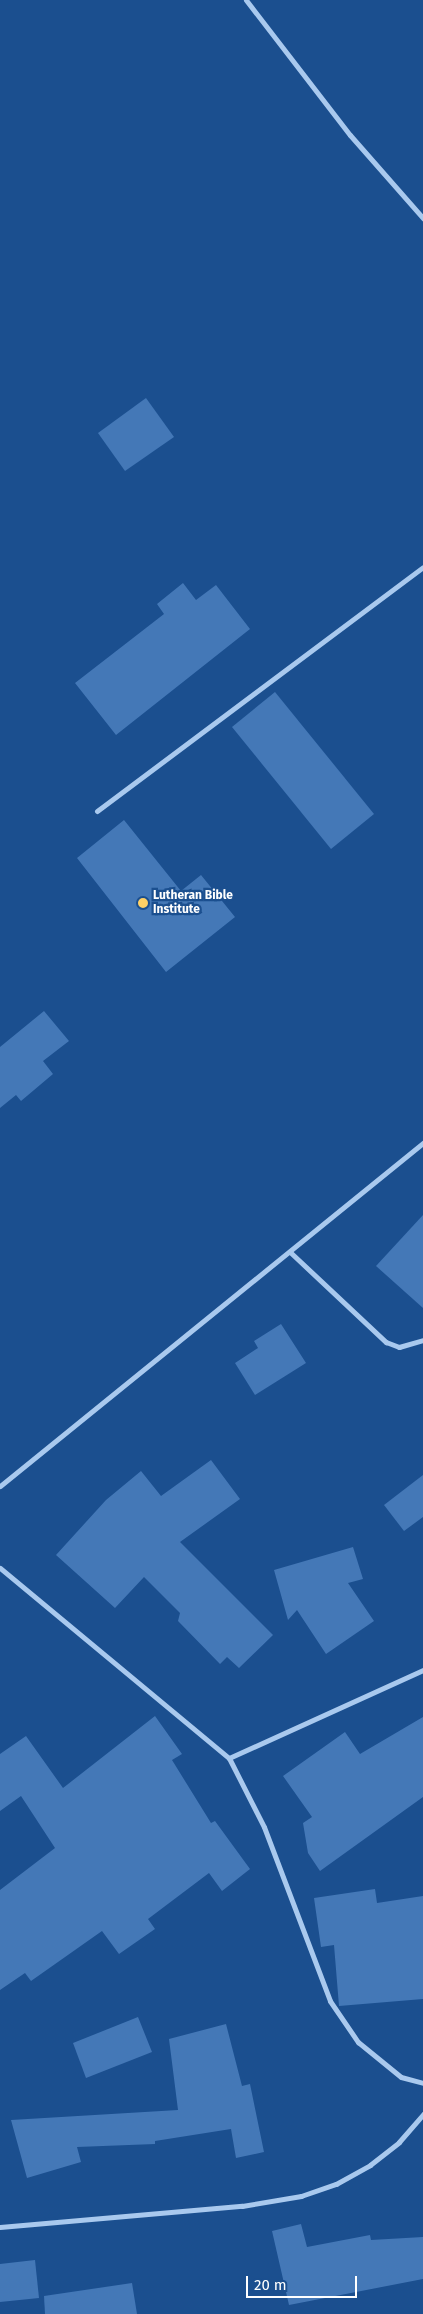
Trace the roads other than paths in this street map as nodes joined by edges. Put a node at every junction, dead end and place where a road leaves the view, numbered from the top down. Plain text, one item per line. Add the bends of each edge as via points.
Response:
1 (246, 0) edge
2 (423, 218) edge
3 (423, 566) edge
4 (97, 811) dead end
5 (423, 1143) edge
6 (290, 1252) junction
7 (423, 1340) edge
8 (0, 1486) edge
9 (0, 1568) edge
10 (423, 1670) edge
11 (230, 1758) junction
12 (423, 2084) edge
13 (423, 2114) edge
14 (0, 2227) edge

1 - 2 street via 350,135
3 - 4 street
5 - 6 street
6 - 7 street via 386,1342 399,1347
6 - 8 street
9 - 11 street
10 - 11 street
11 - 12 street via 264,1827 330,2001 358,2042 401,2077
13 - 14 street via 400,2142 370,2165 336,2184 302,2196 242,2206

